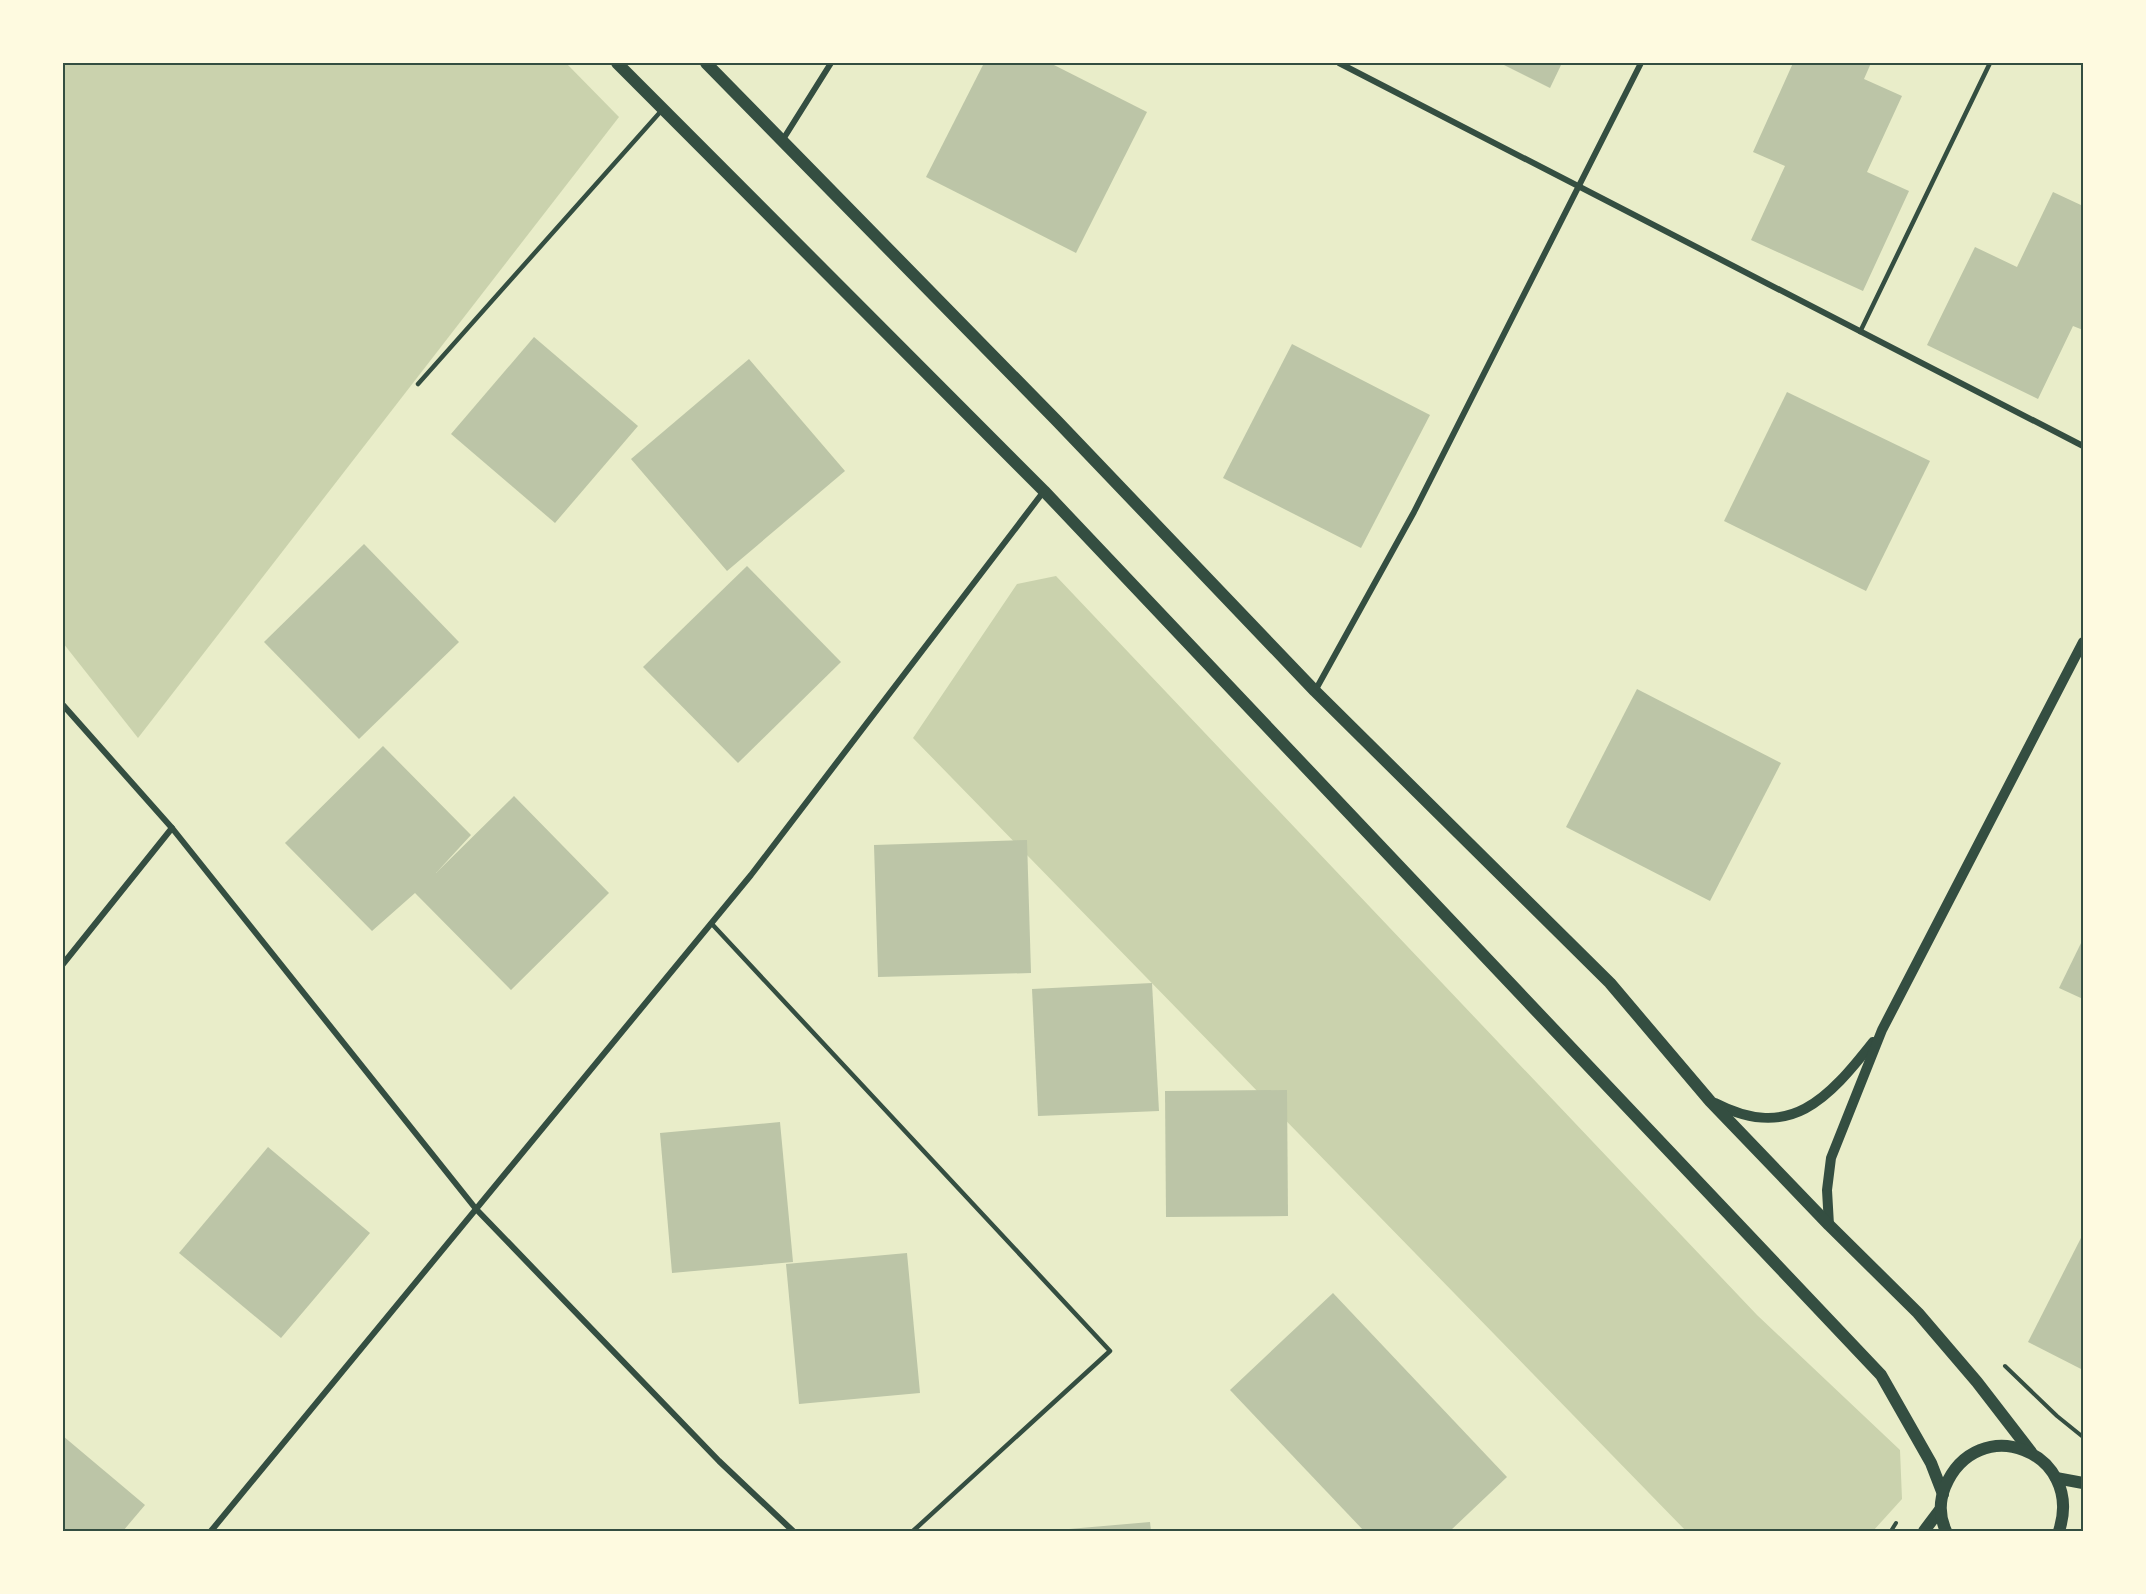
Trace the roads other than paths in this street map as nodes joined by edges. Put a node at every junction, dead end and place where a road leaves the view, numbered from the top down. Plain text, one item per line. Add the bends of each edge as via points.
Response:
1 (617, 63) edge
2 (706, 63) edge
3 (831, 63) edge
4 (1339, 63) edge
5 (1641, 63) edge
6 (1990, 63) edge
7 (662, 110) junction
8 (782, 142) junction
9 (1578, 187) junction
10 (1860, 332) junction
11 (418, 384) dead end
12 (2083, 446) edge
13 (1044, 491) junction
14 (2083, 642) edge
15 (1315, 691) junction
16 (63, 705) edge
17 (171, 828) junction
18 (711, 923) junction
19 (63, 964) edge
20 (1882, 1030) junction
21 (1710, 1101) junction
22 (476, 1209) junction
23 (1829, 1225) junction
24 (2031, 1452) junction
25 (2056, 1478) junction
26 (2083, 1483) edge
27 (1942, 1494) junction
28 (1940, 1511) junction
29 (211, 1531) edge
30 (793, 1531) edge
31 (913, 1531) edge
32 (1924, 1531) edge
33 (1946, 1531) edge
34 (2059, 1531) edge

1 - 7 main road
2 - 8 main road
3 - 8 street
4 - 9 street
5 - 9 street
6 - 10 lane
7 - 11 lane
7 - 13 main road
8 - 15 main road
9 - 10 street
9 - 15 street via 1414,512
10 - 12 street
13 - 18 street
13 - 27 main road via 1881,1375 1931,1463
14 - 20 street
15 - 21 main road via 1610,983
16 - 17 street
17 - 19 street
17 - 22 street
18 - 22 street
18 - 31 lane via 1110,1351
20 - 21 street via 1844,1079 1818,1101 1787,1117 1757,1120
20 - 23 street via 1831,1158 1827,1190
21 - 23 main road
22 - 29 street
22 - 30 street via 719,1461
23 - 24 main road via 1918,1312
24 - 25 main road via 2048,1465
24 - 27 main road via 1997,1445 1978,1450 1962,1461
25 - 26 main road
25 - 34 main road via 2064,1498
27 - 28 main road
28 - 32 main road
28 - 33 main road

